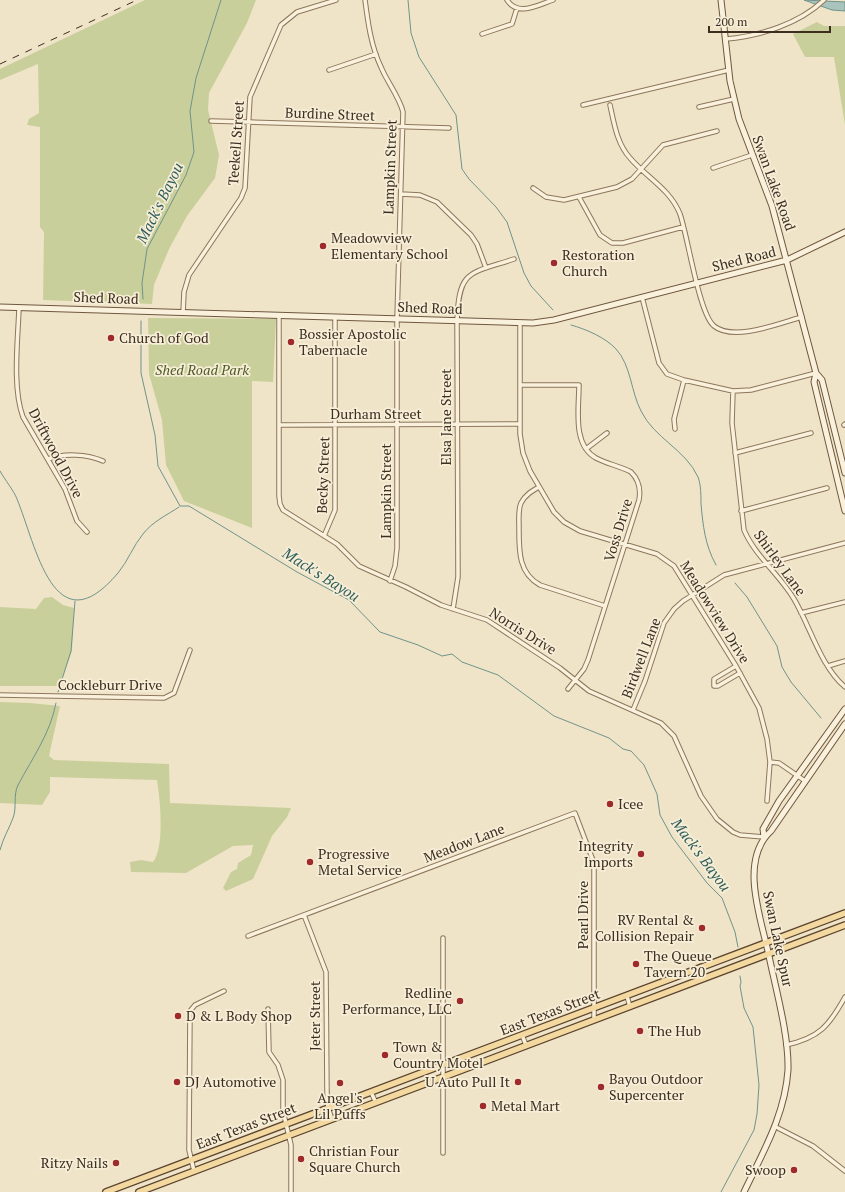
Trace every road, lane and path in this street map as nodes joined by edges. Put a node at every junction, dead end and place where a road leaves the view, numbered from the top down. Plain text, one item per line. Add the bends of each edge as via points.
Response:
1 (336, 0) edge
2 (365, 0) edge
3 (507, 0) edge
4 (553, 0) edge
5 (721, 0) edge
6 (824, 0) edge
7 (517, 8) junction
8 (482, 34) dead end
9 (726, 39) junction
10 (376, 54) junction
11 (329, 70) dead end
12 (729, 70) junction
13 (734, 99) junction
14 (582, 105) dead end
15 (610, 105) dead end
16 (699, 107) dead end
17 (211, 121) dead end
18 (248, 122) junction
19 (403, 127) junction
20 (449, 128) dead end
21 (717, 131) dead end
22 (752, 155) junction
23 (713, 168) dead end
24 (642, 169) junction
25 (533, 188) dead end
26 (401, 194) junction
27 (579, 197) junction
28 (683, 227) junction
29 (845, 232) edge
30 (514, 259) dead end
31 (787, 260) junction
32 (486, 268) junction
33 (697, 283) junction
34 (642, 297) junction
35 (0, 307) edge
36 (19, 308) junction
37 (183, 313) junction
38 (279, 316) junction
39 (802, 317) junction
40 (335, 318) junction
41 (397, 319) junction
42 (457, 321) junction
43 (520, 323) junction
44 (816, 373) junction
45 (684, 380) junction
46 (520, 385) junction
47 (733, 391) junction
48 (520, 424) junction
49 (280, 425) junction
50 (336, 425) junction
51 (397, 425) junction
52 (457, 425) junction
53 (675, 429) dead end
54 (607, 433) dead end
55 (811, 433) dead end
56 (586, 449) junction
57 (735, 453) junction
58 (48, 459) junction
59 (103, 461) dead end
60 (845, 473) edge
61 (539, 487) junction
62 (827, 488) dead end
63 (741, 511) junction
64 (845, 511) edge
65 (87, 532) dead end
66 (324, 536) junction
67 (845, 543) edge
68 (625, 544) junction
69 (766, 563) junction
70 (390, 580) junction
71 (692, 594) junction
72 (845, 602) edge
73 (605, 606) junction
74 (453, 609) junction
75 (801, 613) junction
76 (190, 650) dead end
77 (845, 661) edge
78 (736, 666) junction
79 (828, 666) junction
80 (740, 673) junction
81 (576, 680) junction
82 (845, 687) edge
83 (568, 689) dead end
84 (0, 695) edge
85 (845, 709) edge
86 (633, 710) junction
87 (845, 724) edge
88 (770, 762) junction
89 (796, 775) junction
90 (805, 781) junction
91 (767, 801) dead end
92 (575, 813) joint
93 (764, 837) junction
94 (845, 913) edge
95 (304, 916) junction
96 (845, 925) edge
97 (248, 936) dead end
98 (443, 938) dead end
99 (766, 943) junction
100 (769, 954) junction
101 (224, 992) dead end
102 (626, 996) junction
103 (845, 997) edge
104 (630, 1006) junction
105 (268, 1008) dead end
106 (594, 1008) junction
107 (594, 1020) junction
108 (522, 1035) junction
109 (786, 1045) junction
110 (526, 1046) junction
111 (443, 1065) junction
112 (443, 1077) junction
113 (371, 1092) junction
114 (376, 1103) junction
115 (328, 1108) junction
116 (332, 1119) junction
117 (286, 1124) junction
118 (776, 1127) junction
119 (290, 1135) junction
120 (443, 1154) dead end
121 (191, 1160) junction
122 (194, 1171) junction
123 (845, 1171) edge
124 (121, 1189) edge
125 (106, 1192) edge
126 (139, 1192) edge
127 (291, 1192) edge
128 (744, 1192) edge

1 - 18 street, Teekell Street via 297,12 281,25 252,89
2 - 10 street, Lampkin Street via 369,31
3 - 7 street
4 - 7 street via 528,9
5 - 9 main road, Swan Lake Road
6 - 9 street via 805,14 776,28 751,36
7 - 8 street via 512,24
9 - 12 main road, Swan Lake Road
10 - 11 street
10 - 19 street, Lampkin Street via 386,79 401,105
12 - 13 main road, Swan Lake Road
12 - 14 street
13 - 16 street
13 - 22 main road, Swan Lake Road
15 - 24 street via 622,145 630,159
17 - 18 street, Burdine Street
18 - 19 street, Burdine Street
18 - 37 street, Teekell Street via 245,188 241,198 189,275 184,292
19 - 20 street, Burdine Street
19 - 26 street, Lampkin Street
21 - 24 street via 663,145
22 - 23 street
22 - 31 main road, Swan Lake Road via 769,197
24 - 27 street via 622,185
24 - 28 street via 672,199
25 - 27 street via 551,199
26 - 32 street via 420,195 437,202 471,235
26 - 41 street, Lampkin Street
27 - 28 street via 600,235 612,243 623,243
28 - 33 street
29 - 31 main road, Shed Road
30 - 32 street, Elsa Jane Street
31 - 33 main road, Shed Road
31 - 39 main road, Swan Lake Road
32 - 42 street, Elsa Jane Street via 468,276 461,286
33 - 34 main road, Shed Road
33 - 39 street via 706,315 713,326 721,330 747,332
34 - 43 main road, Shed Road via 554,320
34 - 45 street via 659,363 668,374
35 - 36 main road, Shed Road
36 - 37 main road, Shed Road
36 - 58 street, Driftwood Drive via 19,407
37 - 38 main road, Shed Road
38 - 40 main road, Shed Road
38 - 49 street, Norris Drive
39 - 44 main road, Swan Lake Road
40 - 41 main road, Shed Road
40 - 50 street, Becky Street
41 - 42 main road, Shed Road
41 - 51 street, Lampkin Street
42 - 43 main road, Shed Road
42 - 52 street, Elsa Jane Street
43 - 46 street, Meadowview Drive
44 - 47 street via 751,390
44 - 60 main road, Swan Lake Road via 822,380
44 - 64 main road, Swan Lake Road via 814,382
45 - 47 street
45 - 53 street via 674,423
46 - 48 street, Meadowview Drive
46 - 56 street via 579,385 579,433
47 - 57 street, Shirley Lane via 732,423
48 - 52 street, Durham Street
48 - 61 street, Meadowview Drive via 523,453
49 - 50 street, Durham Street
49 - 66 street, Norris Drive via 280,504 288,514
50 - 51 street, Durham Street
50 - 66 street, Becky Street via 335,510
51 - 52 street, Durham Street
51 - 70 street, Lampkin Street via 397,558
52 - 74 street, Elsa Jane Street via 458,586
54 - 56 street
55 - 57 street
56 - 68 street, Voss Drive via 596,458 631,472 638,481 639,500
57 - 63 street, Shirley Lane
58 - 59 street via 60,456 85,456
58 - 65 street, Driftwood Drive via 65,489 77,521
61 - 68 street, Meadowview Drive via 554,512 572,527
61 - 73 street via 525,497 520,506 519,552 524,568 532,580 540,585
62 - 63 street
63 - 69 street, Shirley Lane via 746,536
66 - 70 street, Norris Drive via 337,544 359,566
67 - 69 street, Birdwell Lane
68 - 71 street, Meadowview Drive via 666,559 674,566
68 - 73 street, Voss Drive
69 - 71 street, Birdwell Lane via 724,575
69 - 75 street, Shirley Lane via 786,587
70 - 74 street, Norris Drive via 430,601
71 - 78 street, Meadowview Drive
71 - 86 street, Birdwell Lane via 674,608 664,623
72 - 75 street
73 - 81 street, Voss Drive via 588,660
74 - 81 street, Norris Drive via 487,620
75 - 79 street, Shirley Lane
76 - 84 street, Cockleburr Drive via 174,693 164,698
77 - 79 street
78 - 80 street, Meadowview Drive
78 - 80 street via 714,679 714,685 718,686
79 - 82 street, Shirley Lane
80 - 88 street, Meadowview Drive via 762,715
81 - 83 street, Voss Drive
81 - 86 street, Norris Drive via 589,691
85 - 89 main road, Swan Lake Spur
86 - 93 street, Norris Drive via 661,723 674,736 701,796 717,819 740,836
87 - 90 main road, Swan Lake Spur
88 - 89 street via 779,763
88 - 91 street, Meadowview Drive
89 - 90 street
89 - 93 main road, Swan Lake Spur via 763,829
90 - 93 main road, Swan Lake Spur via 771,832
92 - 95 street, Meadow Lane
92 - 106 street, Pearl Drive via 594,863
93 - 99 main road, Swan Lake Spur via 757,859 755,890
94 - 99 main road, East Texas Street
95 - 97 street, Meadow Lane
95 - 115 street, Jeter Street via 326,972
96 - 100 main road, East Texas Street
98 - 111 street
99 - 100 main road, Swan Lake Spur
99 - 102 main road, East Texas Street
100 - 104 main road, East Texas Street
100 - 109 main road, Swan Lake Spur
101 - 121 street via 195,1005 190,1010
102 - 104 street
102 - 106 main road, East Texas Street
103 - 109 street via 830,1022 820,1032 807,1040
104 - 107 main road, East Texas Street
105 - 117 street via 268,1047 282,1074
106 - 107 street, Pearl Drive
106 - 108 main road, East Texas Street
107 - 110 main road, East Texas Street
108 - 110 street
108 - 111 main road, East Texas Street
109 - 118 main road, Swan Lake Spur via 786,1088
110 - 112 main road, East Texas Street
111 - 112 street
111 - 113 main road, East Texas Street
112 - 114 main road, East Texas Street
112 - 120 street
113 - 114 street
113 - 115 main road, East Texas Street
114 - 116 main road, East Texas Street
115 - 116 street, Jeter Street
115 - 117 main road, East Texas Street
116 - 119 main road, East Texas Street
117 - 119 street
117 - 121 main road, East Texas Street
118 - 123 street via 813,1146
118 - 128 main road, Swan Lake Spur
119 - 122 main road, East Texas Street
119 - 127 street
121 - 122 street
121 - 124 main road, East Texas Street
122 - 126 main road, East Texas Street
124 - 125 main road, East Texas Street

